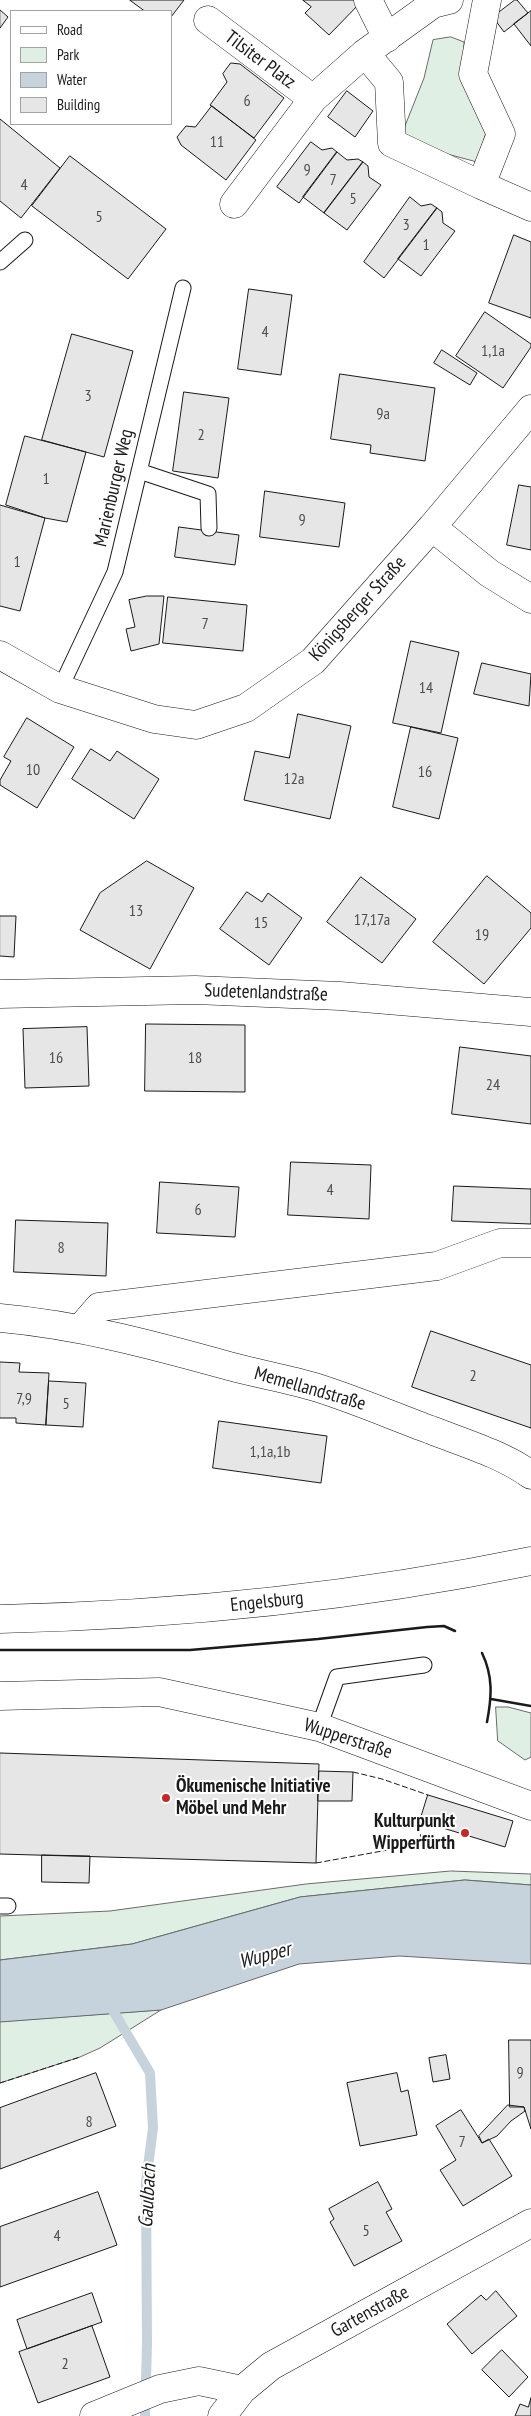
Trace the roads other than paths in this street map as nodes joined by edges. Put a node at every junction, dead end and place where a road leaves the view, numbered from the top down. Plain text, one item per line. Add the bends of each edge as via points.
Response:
1 (368, 0) edge
2 (449, 0) edge
3 (487, 0) edge
4 (208, 20) dead end
5 (376, 46) junction
6 (313, 99) junction
7 (481, 185) junction
8 (234, 204) dead end
9 (531, 207) edge
10 (25, 240) dead end
11 (0, 262) edge
12 (183, 288) dead end
13 (531, 409) edge
14 (139, 471) junction
15 (432, 527) junction
16 (209, 528) dead end
17 (531, 599) edge
18 (0, 655) edge
19 (60, 689) junction
20 (0, 994) edge
21 (531, 1012) edge
22 (531, 1243) edge
23 (0, 1318) edge
24 (80, 1328) junction
25 (531, 1475) edge
26 (531, 1561) edge
27 (0, 1619) edge
28 (424, 1665) dead end
29 (0, 1696) edge
30 (318, 1727) junction
31 (531, 1806) edge
32 (531, 2223) edge
33 (242, 2390) junction
34 (94, 2416) edge
35 (222, 2416) edge

1 - 5 street
2 - 5 street, Tilsiter Platz via 432,4
3 - 7 street via 473,74 501,134
4 - 6 street, Tilsiter Platz
5 - 6 street, Tilsiter Platz
5 - 7 street via 389,82 392,143
6 - 8 street, Tilsiter Platz
7 - 9 street
10 - 11 lane
12 - 14 lane, Marienburger Weg
13 - 15 street, Königsberger Straße
14 - 16 lane via 208,494
14 - 19 lane, Marienburger Weg via 115,572
15 - 17 street via 489,573
15 - 19 street, Königsberger Straße via 313,661 246,708 196,725 154,719
18 - 19 street, Königsberger Straße
20 - 21 street, Sudetenlandstraße via 195,990 340,996
22 - 24 street via 500,1243 437,1266 99,1307
23 - 24 street, Memellandstraße
24 - 25 street, Memellandstraße via 316,1388 466,1444 519,1466
26 - 27 street, Engelsburg via 440,1580 266,1604
28 - 30 lane via 337,1678
29 - 30 street, Wupperstraße via 160,1692
30 - 31 street, Wupperstraße
32 - 33 street, Gartenstraße via 271,2366
33 - 34 street via 199,2381 160,2389
33 - 35 street, Gartenstraße

